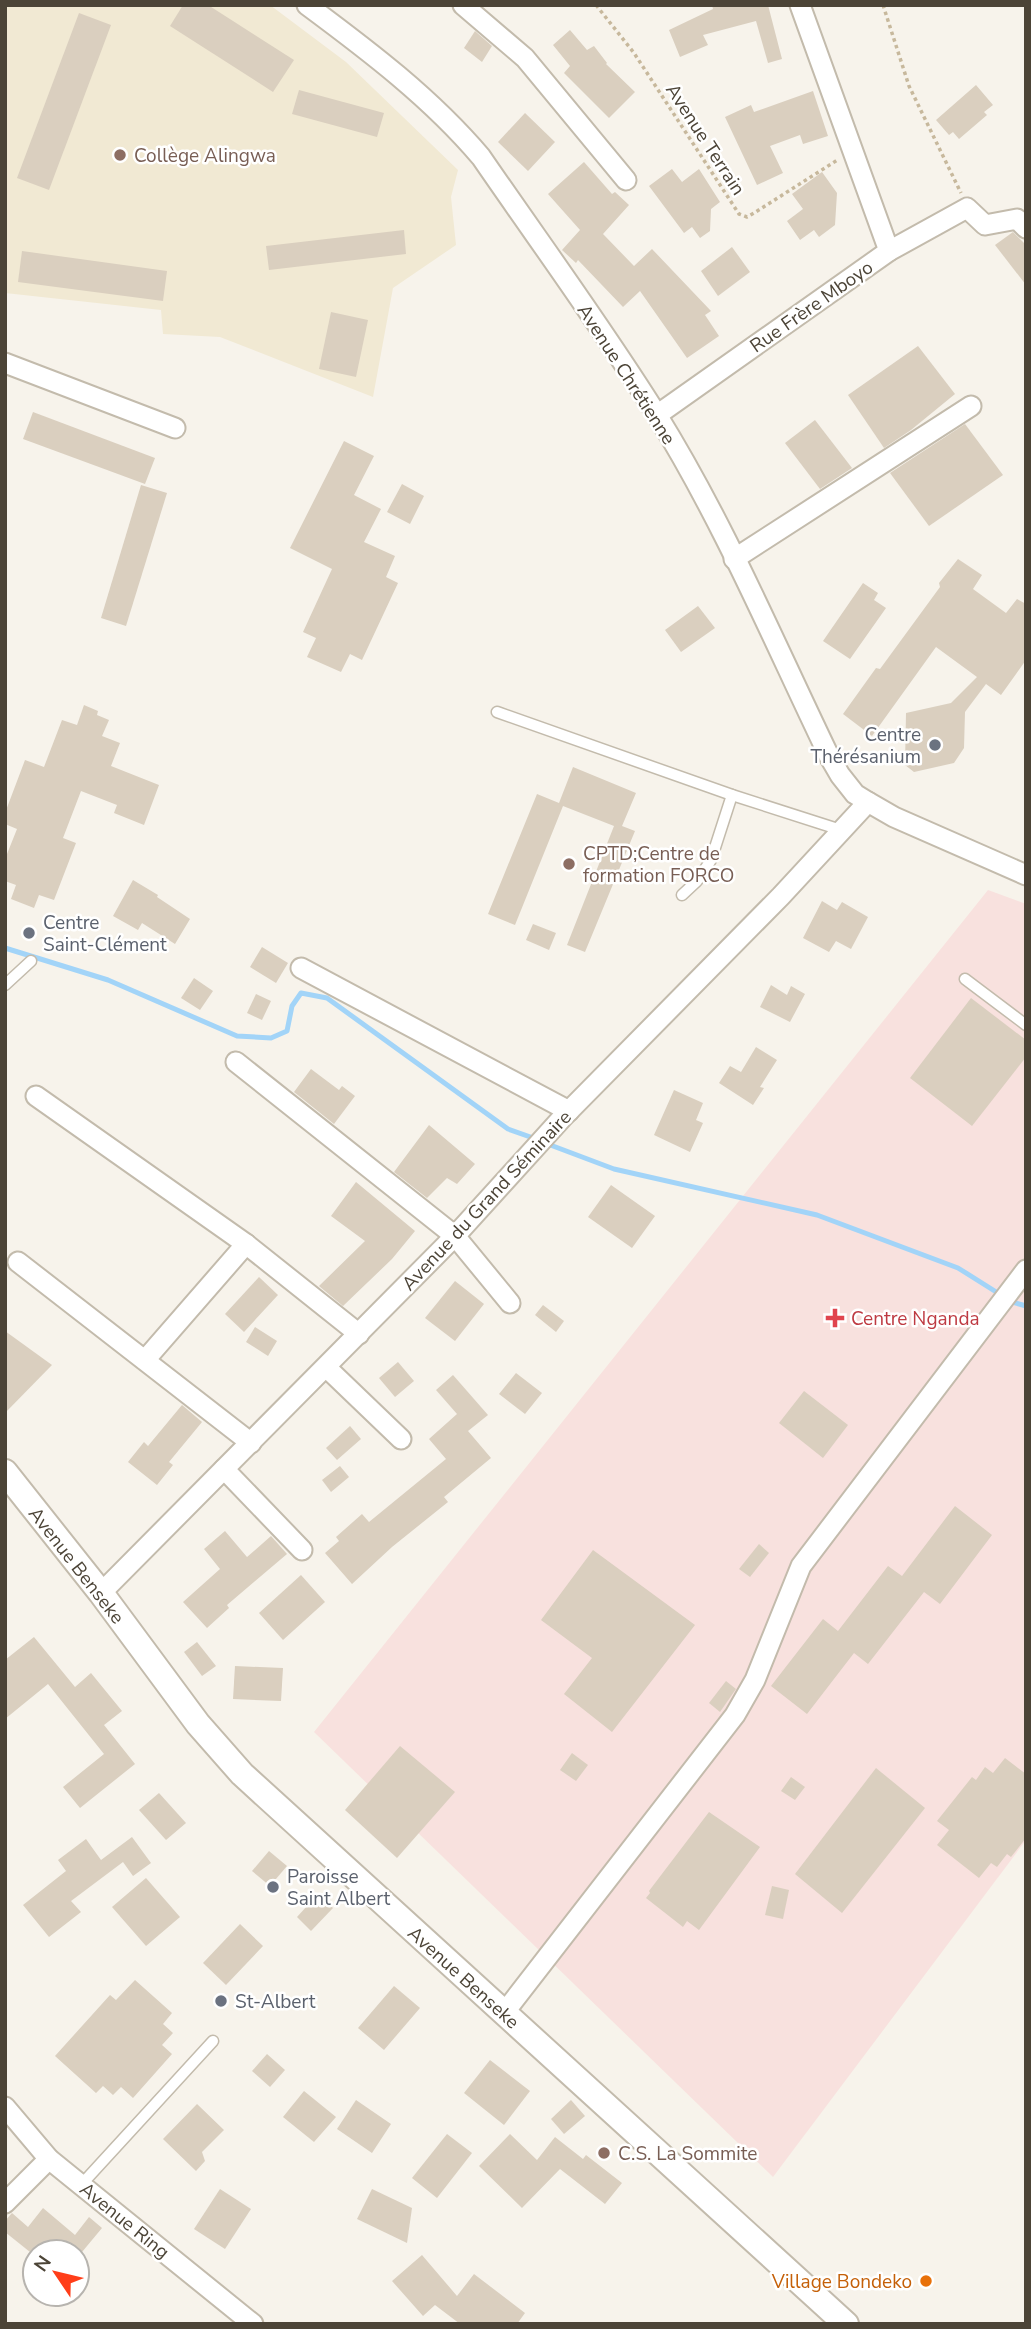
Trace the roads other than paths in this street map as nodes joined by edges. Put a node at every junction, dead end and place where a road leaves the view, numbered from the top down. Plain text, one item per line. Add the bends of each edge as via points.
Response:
1 (307, 5) edge
2 (463, 5) edge
3 (800, 5) edge
4 (626, 180) dead end
5 (1026, 228) edge
6 (889, 251) junction
7 (5, 362) edge
8 (971, 406) dead end
9 (657, 415) junction
10 (175, 428) dead end
11 (734, 559) junction
12 (497, 712) dead end
13 (732, 795) junction
14 (868, 802) junction
15 (841, 830) junction
16 (1026, 876) edge
17 (682, 895) dead end
18 (31, 961) dead end
19 (301, 968) dead end
20 (965, 979) dead end
21 (5, 985) edge
22 (1026, 1025) edge
23 (236, 1062) dead end
24 (36, 1096) dead end
25 (566, 1114) junction
26 (455, 1236) junction
27 (246, 1244) junction
28 (18, 1262) dead end
29 (1026, 1270) edge
30 (510, 1303) dead end
31 (359, 1334) junction
32 (145, 1360) junction
33 (327, 1368) junction
34 (401, 1439) dead end
35 (251, 1443) junction
36 (224, 1469) junction
37 (5, 1472) edge
38 (302, 1550) dead end
39 (101, 1593) junction
40 (504, 2012) junction
41 (213, 2041) dead end
42 (5, 2107) edge
43 (48, 2159) junction
44 (81, 2185) junction
45 (5, 2203) edge
46 (253, 2324) edge
47 (846, 2324) edge

1 - 9 street, Avenue Chrétienne via 400,76 464,137
2 - 4 street via 525,58
3 - 6 street, Rue Frère Mboyo
5 - 6 street via 1017,219 985,225 967,208
6 - 9 street, Rue Frère Mboyo
7 - 10 street
8 - 11 street
9 - 11 street, Avenue Chrétienne
11 - 14 street, Avenue Chrétienne via 840,775
12 - 13 lane
13 - 15 lane
13 - 17 lane via 711,860
14 - 15 street, Avenue du Grand Séminaire
14 - 16 street, Avenue Chrétienne
15 - 25 street, Avenue du Grand Séminaire
18 - 21 lane
19 - 25 street
20 - 22 lane
23 - 26 street
24 - 27 street
25 - 26 street, Avenue du Grand Séminaire
26 - 30 street
26 - 31 street, Avenue du Grand Séminaire
27 - 31 street
27 - 32 street
28 - 32 street
29 - 40 street via 801,1566 755,1680 735,1715
31 - 33 street, Avenue du Grand Séminaire
32 - 35 street
33 - 34 street
33 - 35 street, Avenue du Grand Séminaire
35 - 36 street, Avenue du Grand Séminaire
36 - 38 street
36 - 39 street, Avenue du Grand Séminaire
37 - 39 street, Avenue Benseke
39 - 40 street, Avenue Benseke via 198,1724 242,1774
40 - 47 street, Avenue Benseke
41 - 44 lane
42 - 43 street, Avenue Ring
43 - 44 street, Avenue Ring
43 - 45 street
44 - 46 street, Avenue Ring

